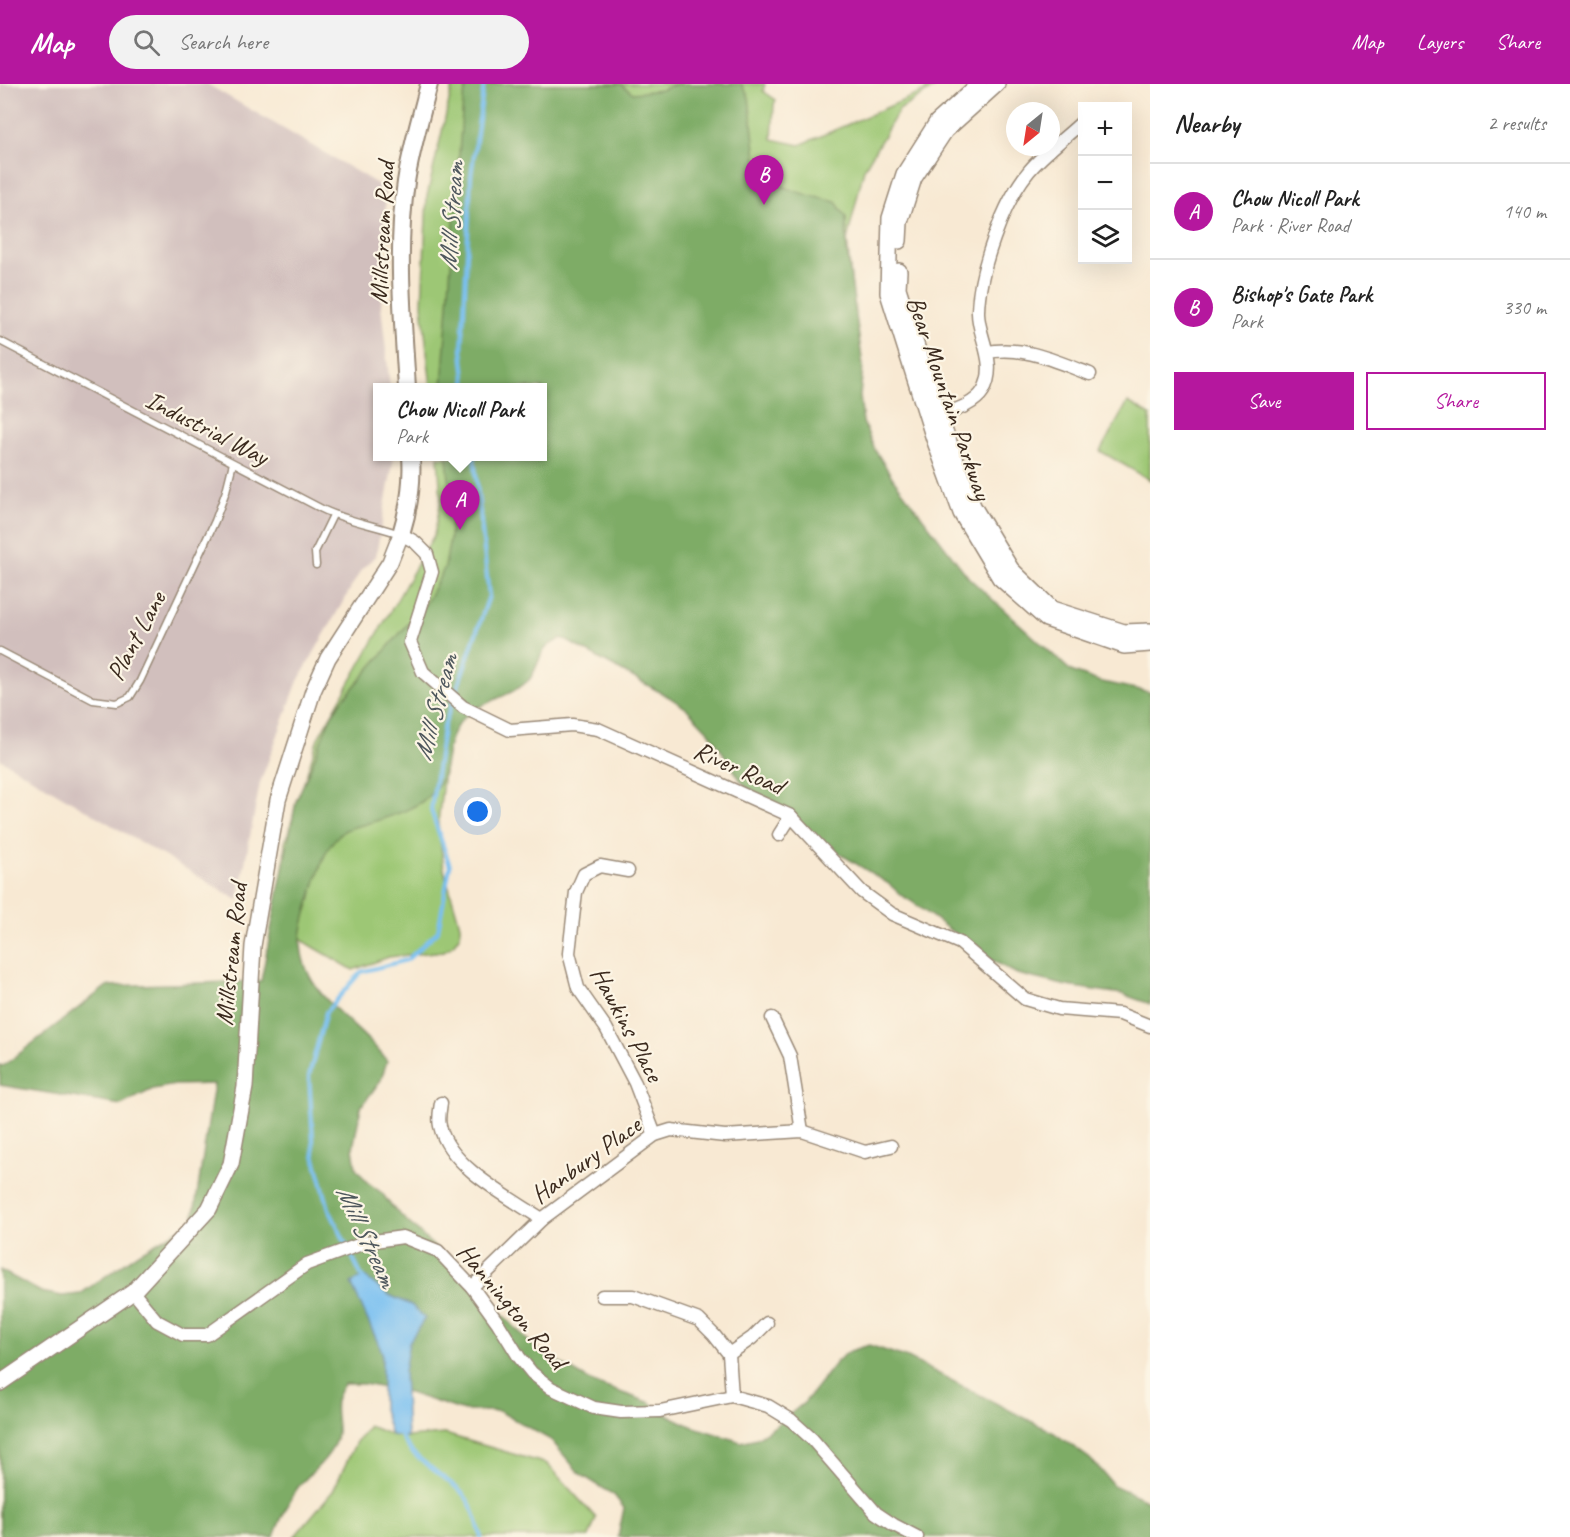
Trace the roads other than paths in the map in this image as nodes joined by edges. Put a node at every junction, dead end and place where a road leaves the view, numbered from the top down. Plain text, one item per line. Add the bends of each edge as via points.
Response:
1 (429, 84) edge
2 (979, 84) edge
3 (997, 84) edge
4 (1078, 127) edge
5 (0, 341) edge
6 (987, 352) junction
7 (1090, 374) dead end
8 (407, 383) edge
9 (933, 418) junction
10 (411, 461) edge
11 (233, 463) junction
12 (333, 515) junction
13 (401, 534) junction
14 (316, 565) dead end
15 (1150, 631) edge
16 (1150, 644) edge
17 (0, 651) edge
18 (791, 816) junction
19 (779, 835) dead end
20 (628, 871) dead end
21 (772, 1018) dead end
22 (1150, 1026) edge
23 (441, 1103) dead end
24 (802, 1131) junction
25 (655, 1135) junction
26 (891, 1146) dead end
27 (542, 1219) junction
28 (472, 1287) junction
29 (133, 1292) junction
30 (602, 1296) dead end
31 (767, 1323) dead end
32 (729, 1354) junction
33 (0, 1383) edge
34 (732, 1396) junction
35 (917, 1537) edge

1 - 8 main road, Millstream Road via 412,149 403,221
2 - 9 street, Bear Mountain Parkway via 938,122 904,174 890,218 888,293
3 - 9 street, Bear Mountain Parkway via 945,131 914,178 900,222 898,288
4 - 6 street via 1029,171 1009,202 993,240 977,313
5 - 11 lane, Industrial Way
6 - 7 street via 1033,354
6 - 9 street via 988,379 982,392 971,403
9 - 15 street, Bear Mountain Parkway via 973,506 1011,569 1052,609 1124,632
9 - 16 street, Bear Mountain Parkway via 962,513 1000,578 1046,619 1124,646
10 - 13 main road, Millstream Road via 410,506
11 - 12 lane, Industrial Way
11 - 17 lane, Plant Lane via 215,520 130,697 117,703 93,700
12 - 13 lane, Industrial Way
12 - 14 lane via 315,552
13 - 18 street, River Road via 427,554 432,572 410,642 423,672 463,707 510,730 572,725 598,729
13 - 29 street, Millstream Road via 390,562 328,658 313,691 278,800 252,946 245,1087 231,1164 209,1209
18 - 19 street
18 - 22 street, River Road via 862,892 892,914 960,943 1024,999 1059,1009 1120,1014
20 - 25 street, Hawkins Place via 600,866 584,874 576,892 569,953 578,988 606,1028 635,1083
21 - 24 street via 790,1056
23 - 27 street via 439,1124 447,1145 472,1171
24 - 25 street, Hanbury Place via 725,1136 671,1130
24 - 26 street, Hanbury Place via 865,1152
25 - 27 street, Hanbury Place
27 - 28 street, Hanbury Place
28 - 29 street, Hannington Road via 438,1251 403,1237 366,1242 307,1264 207,1335 183,1335 157,1321
28 - 34 street, Hannington Road via 532,1373 551,1388 594,1408 660,1411
29 - 33 street, Millstream Road
30 - 32 street via 633,1296 699,1320
31 - 32 street
32 - 34 street
34 - 35 street, Hannington Road via 768,1406 791,1420 876,1513

